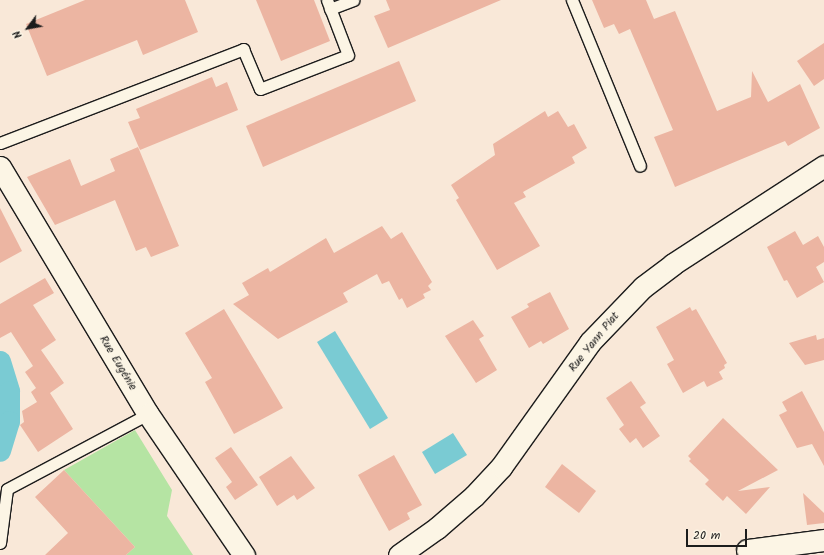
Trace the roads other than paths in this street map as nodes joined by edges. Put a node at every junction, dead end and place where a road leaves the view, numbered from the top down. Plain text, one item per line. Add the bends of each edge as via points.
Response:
1 (353, 0) edge
2 (572, 0) edge
3 (328, 5) edge
4 (0, 143) edge
5 (0, 166) edge
6 (640, 166) dead end
7 (824, 166) edge
8 (148, 414) junction
9 (824, 540) edge
10 (0, 543) edge
11 (747, 550) dead end
12 (244, 555) edge
13 (399, 555) edge

1 - 3 lane
2 - 6 lane
3 - 4 lane via 348,55 260,89 243,49
5 - 8 street, Rue Eugénie
7 - 13 street, Rue Yann Piat via 673,264 643,287 590,342 502,467 437,528
8 - 10 lane via 7,489
8 - 12 street, Rue Eugénie
9 - 11 street

